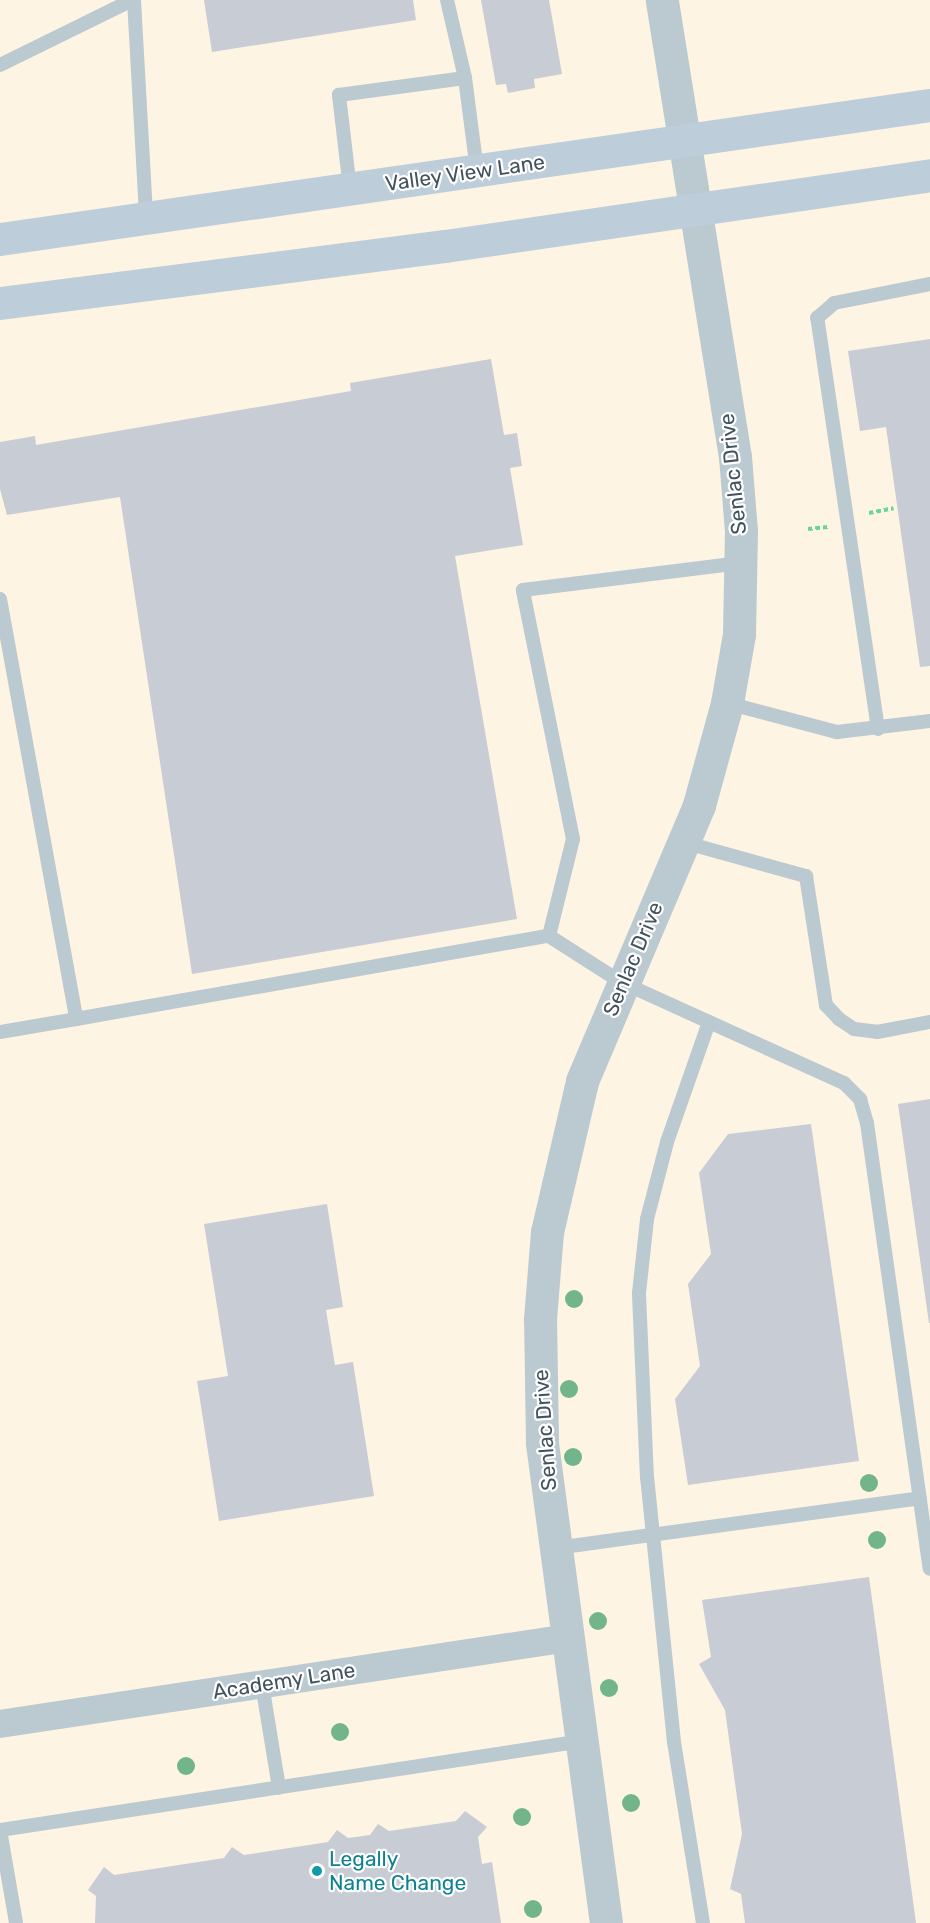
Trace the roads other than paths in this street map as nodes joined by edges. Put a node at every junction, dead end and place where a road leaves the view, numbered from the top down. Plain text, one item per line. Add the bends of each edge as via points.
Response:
1 (133, 0) edge
2 (447, 0) edge
3 (662, 0) edge
4 (0, 65) edge
5 (465, 78) junction
6 (930, 105) edge
7 (685, 142) junction
8 (477, 171) junction
9 (930, 175) edge
10 (350, 189) junction
11 (696, 210) junction
12 (146, 218) junction
13 (0, 238) edge
14 (930, 284) edge
15 (0, 303) edge
16 (740, 563) junction
17 (0, 599) edge
18 (727, 703) junction
19 (930, 721) edge
20 (878, 729) junction
21 (682, 842) junction
22 (549, 936) junction
23 (621, 982) junction
24 (76, 1019) junction
25 (708, 1022) junction
26 (930, 1022) edge
27 (0, 1032) edge
28 (920, 1498) junction
29 (653, 1535) junction
30 (556, 1548) junction
31 (930, 1569) edge
32 (568, 1638) junction
33 (262, 1684) junction
34 (0, 1724) edge
35 (582, 1741) junction
36 (279, 1788) junction
37 (0, 1830) edge
38 (16, 1923) edge
39 (606, 1923) edge
40 (703, 1923) edge

1 - 4 lane
1 - 12 lane
2 - 5 lane
3 - 7 street, Senlac Drive
5 - 8 lane
5 - 10 lane via 339,95
6 - 7 main road, Valley View Lane
7 - 8 main road, Valley View Lane
7 - 11 street, Senlac Drive
8 - 10 main road, Valley View Lane
9 - 11 main road
10 - 12 main road, Valley View Lane
11 - 15 main road
11 - 16 street, Senlac Drive via 735,458
12 - 13 main road, Valley View Lane
14 - 20 lane via 834,303 817,318
16 - 18 street, Senlac Drive via 740,634
16 - 22 lane via 523,590 573,839
17 - 24 lane
18 - 20 lane via 837,732
18 - 21 street, Senlac Drive via 699,805
19 - 20 lane
21 - 23 street, Senlac Drive
21 - 26 lane via 806,876 826,1005 839,1019 854,1029 877,1032
22 - 23 lane
22 - 24 lane
23 - 25 lane
23 - 30 street, Senlac Drive via 570,1121 547,1232 540,1319 542,1442
24 - 27 lane
25 - 28 lane via 844,1083 860,1099 867,1123
25 - 29 lane via 667,1142 647,1219 639,1293
28 - 29 lane
28 - 31 lane
29 - 30 lane
29 - 40 lane via 674,1742
30 - 32 street, Senlac Drive
32 - 33 street, Academy Lane
32 - 35 street, Senlac Drive
33 - 34 street, Academy Lane
33 - 36 lane
35 - 36 lane
35 - 39 street, Senlac Drive
36 - 37 lane
37 - 38 lane

